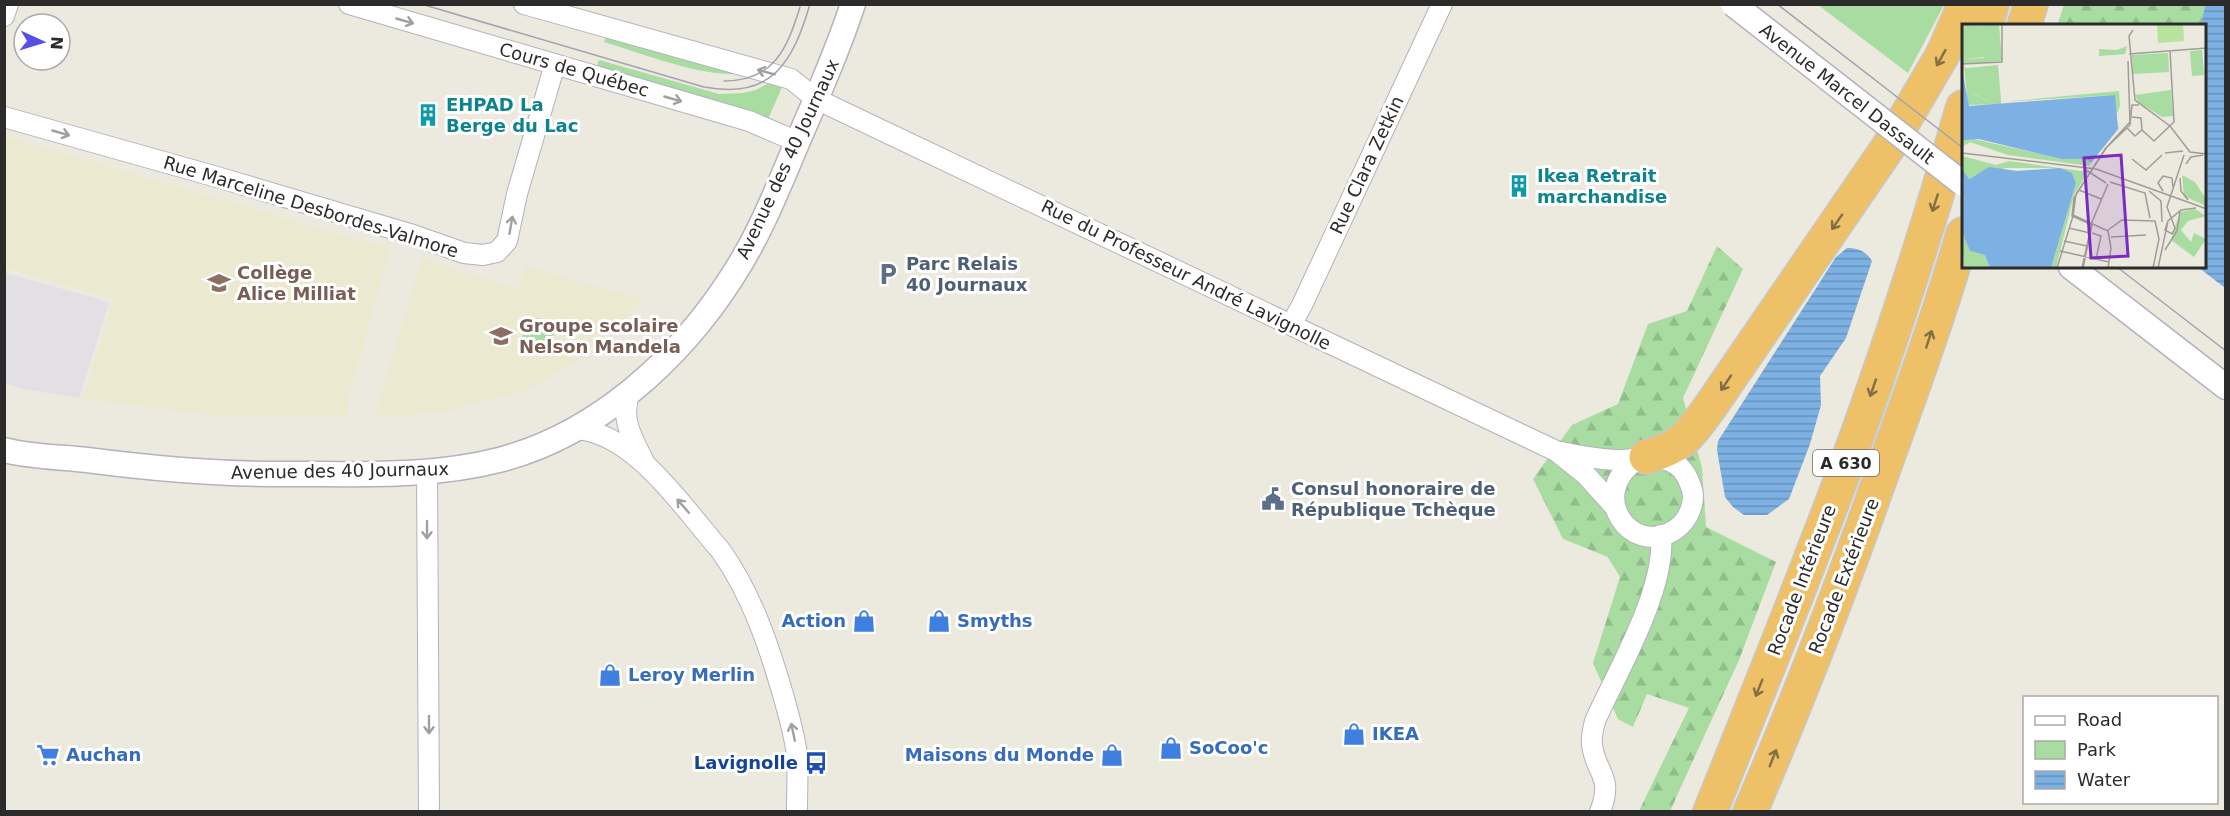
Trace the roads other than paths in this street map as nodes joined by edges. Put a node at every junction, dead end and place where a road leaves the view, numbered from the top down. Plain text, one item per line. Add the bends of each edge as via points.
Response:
1 (8, 4) edge
2 (349, 4) edge
3 (524, 4) edge
4 (852, 4) edge
5 (1442, 4) edge
6 (1733, 4) edge
7 (1965, 4) edge
8 (1992, 4) edge
9 (2031, 4) edge
10 (565, 10) edge
11 (4, 16) edge
12 (1987, 24) edge
13 (2025, 24) edge
14 (555, 64) junction
15 (816, 99) junction
16 (1962, 111) edge
17 (4, 117) edge
18 (798, 142) junction
19 (1962, 182) edge
20 (1962, 237) edge
21 (2072, 268) edge
22 (1291, 325) junction
23 (2226, 387) edge
24 (630, 391) junction
25 (577, 429) junction
26 (4, 436) edge
27 (4, 450) edge
28 (1556, 451) junction
29 (1641, 459) junction
30 (84, 460) junction
31 (644, 462) junction
32 (427, 472) junction
33 (1614, 506) junction
34 (1661, 535) junction
35 (429, 812) edge
36 (797, 812) edge
37 (1600, 812) edge
38 (1710, 812) edge
39 (1750, 812) edge

1 - 11 street
2 -> 14 street, Cours de Québec
3 - 10 street
4 - 15 street, Avenue des 40 Journaux
5 - 22 street, Rue Clara Zetkin
6 - 19 street, Avenue Marcel Dassault, bridge
7 -> 29 highway via 1943,54 1889,146 1710,407 1680,444
8 - 12 highway
9 - 13 highway
15 -> 10 street via 791,80
17 -> 14 street, Rue Marceline Desbordes-Valmore via 218,177 471,255 483,255 497,252 507,241
14 -> 18 street, Cours de Québec via 749,121
15 - 18 street, Avenue des 40 Journaux
15 - 22 street, Rue du Professeur André Lavignolle
16 -> 38 highway, Rocade Intérieure / A 630 via 1938,195 1820,536
18 - 24 street, Avenue des 40 Journaux via 734,274 687,338
39 -> 20 highway, Rocade Extérieure / A 630 via 1868,514
21 - 23 street
22 - 28 street, Rue du Professeur André Lavignolle
24 - 25 street, Avenue des 40 Journaux
24 - 31 street via 625,412
25 - 31 street via 615,441
25 - 32 street, Avenue des 40 Journaux via 500,460
26 - 30 street, Avenue des 40 Journaux
27 - 30 street, Avenue des 40 Journaux
28 - 29 street, Rue du Professeur André Lavignolle via 1595,459
28 - 33 street, Rue du Professeur André Lavignolle via 1586,475
29 - 33 street via 1625,468 1617,479
29 - 34 street via 1660,457 1673,462 1690,482 1691,509 1674,530
30 - 32 street, Avenue des 40 Journaux via 238,474
36 -> 31 street via 795,740 776,669 753,607 721,551
32 -> 35 street
33 - 34 street via 1619,517 1637,533
34 - 37 street via 1658,578 1592,733 1592,746 1606,786

